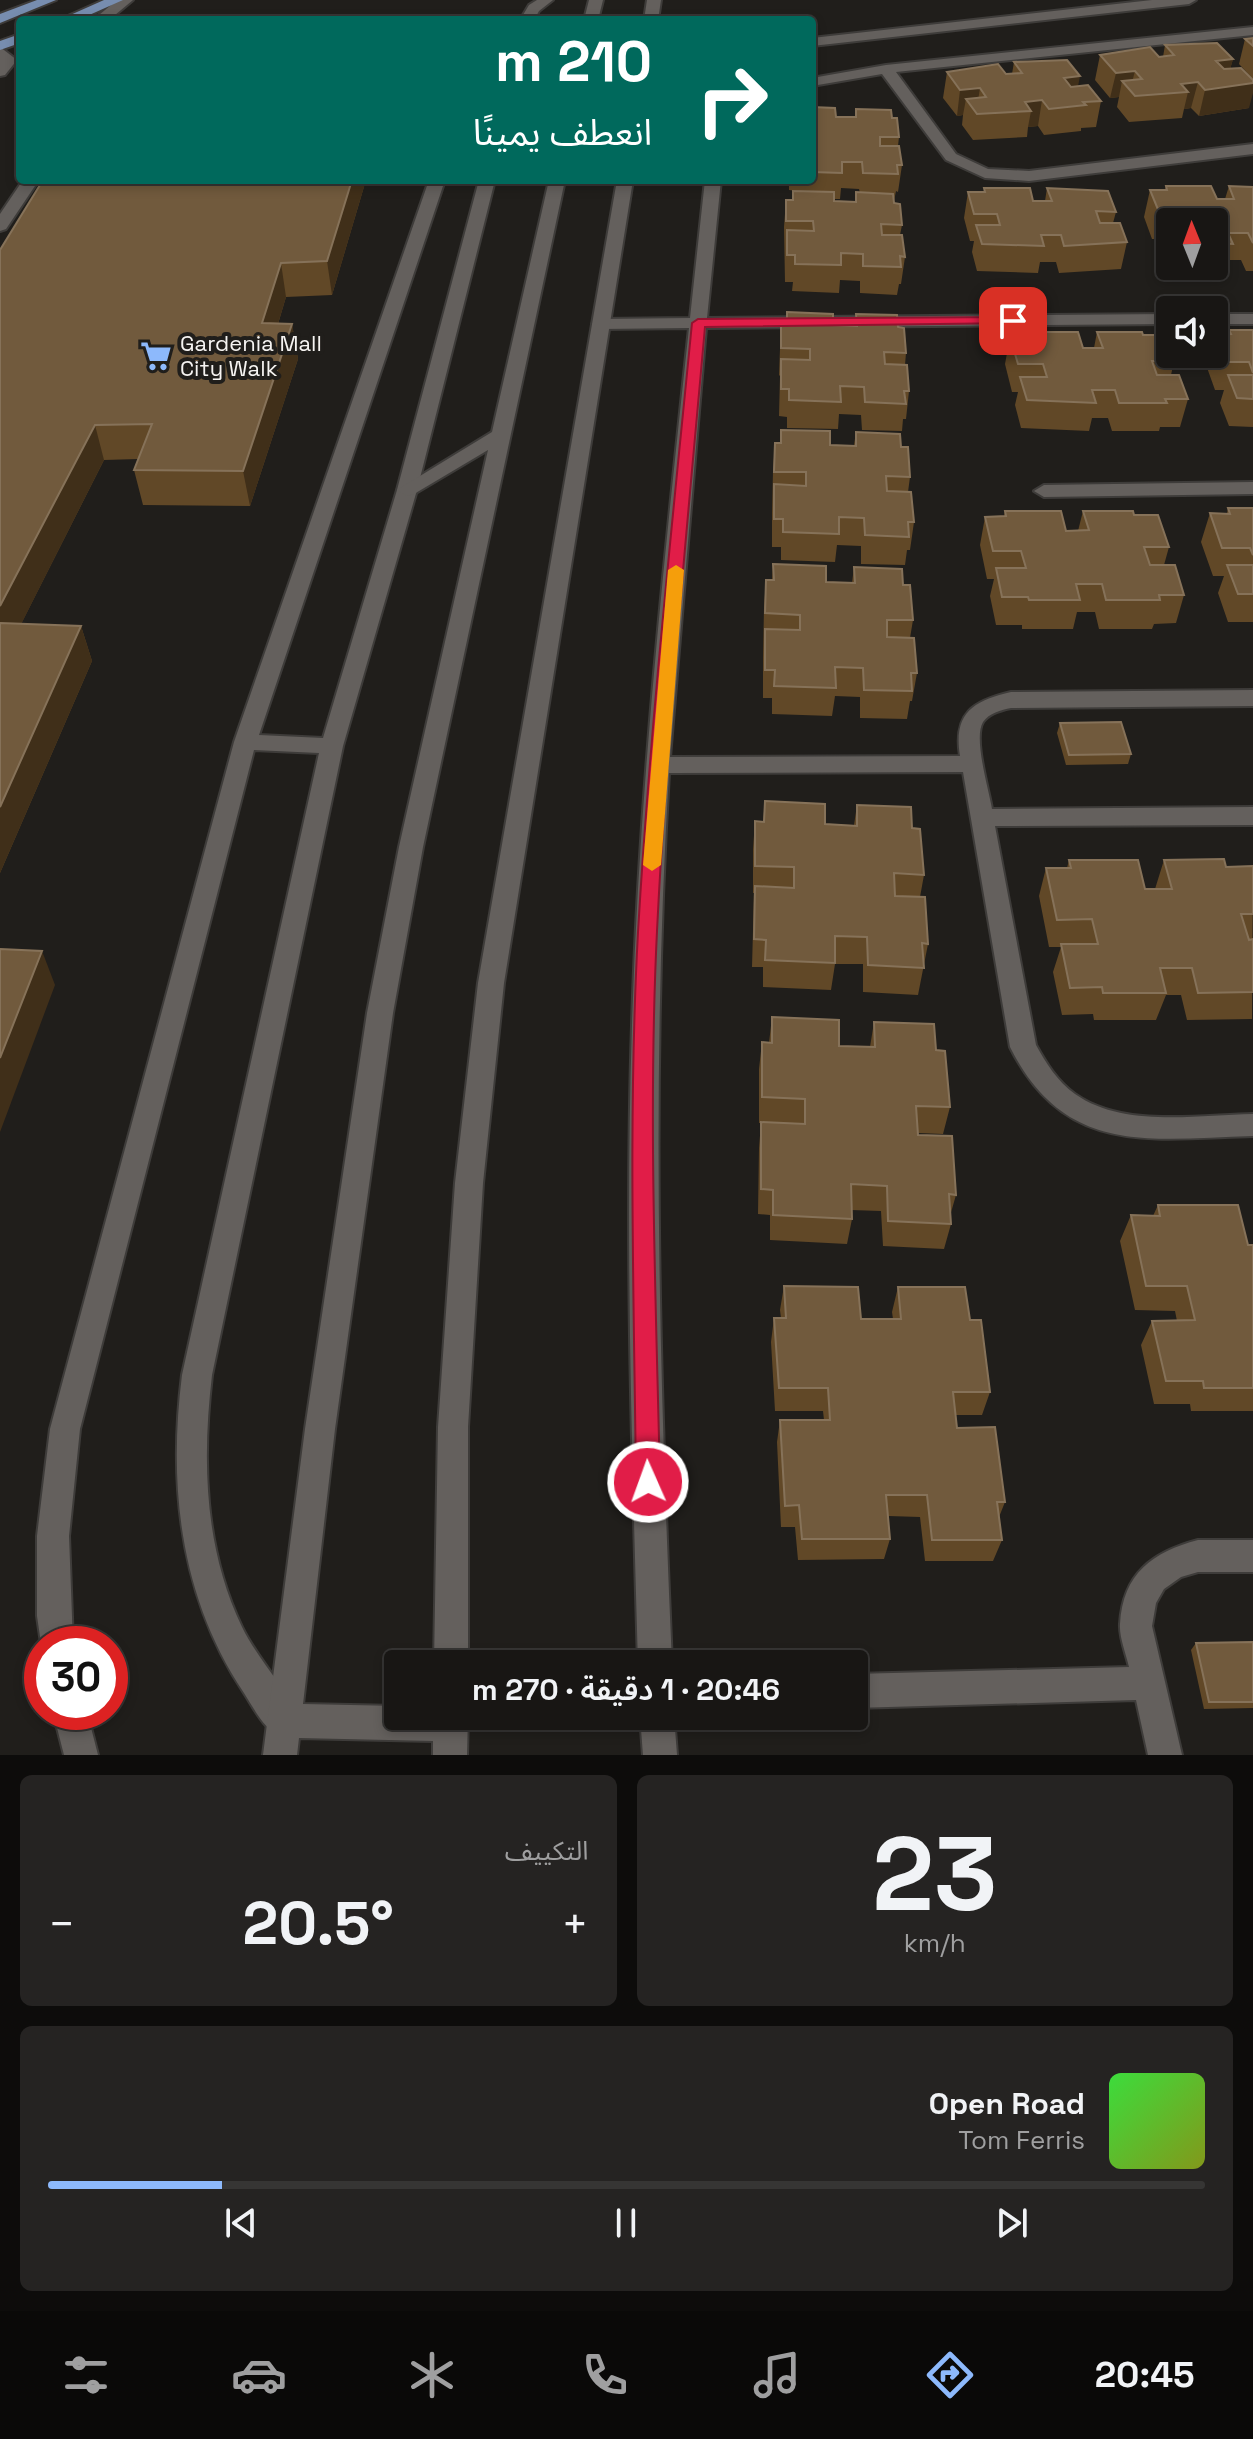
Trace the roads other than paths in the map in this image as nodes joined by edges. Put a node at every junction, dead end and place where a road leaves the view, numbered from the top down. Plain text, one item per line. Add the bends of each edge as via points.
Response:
1 (49, 0) edge
2 (116, 0) edge
3 (126, 0) edge
4 (546, 0) edge
5 (1189, 0) edge
6 (76, 16) edge
7 (105, 16) edge
8 (529, 16) edge
9 (0, 19) edge
10 (1253, 31) edge
11 (816, 42) edge
12 (886, 69) junction
13 (816, 81) edge
14 (1253, 149) edge
15 (28, 184) edge
16 (436, 184) edge
17 (486, 184) edge
18 (556, 184) edge
19 (624, 184) edge
20 (713, 184) edge
21 (0, 226) edge
22 (1156, 319) edge
23 (1228, 319) edge
24 (1253, 319) edge
25 (698, 323) junction
26 (601, 324) junction
27 (501, 435) junction
28 (1253, 488) edge
29 (407, 490) junction
30 (1044, 491) dead end
31 (1253, 698) edge
32 (245, 742) junction
33 (332, 746) junction
34 (973, 764) junction
35 (658, 765) junction
36 (1253, 816) edge
37 (982, 818) junction
38 (1253, 1125) edge
39 (1253, 1556) edge
40 (54, 1626) edge
41 (451, 1650) edge
42 (654, 1650) edge
43 (1149, 1683) junction
44 (868, 1691) edge
45 (283, 1721) junction
46 (75, 1730) edge
47 (658, 1730) edge
48 (450, 1732) edge
49 (81, 1755) edge
50 (280, 1755) edge
51 (660, 1755) edge
52 (1165, 1755) edge

1 - 9 main road
2 - 6 main road
3 - 7 street
4 - 8 street
5 - 11 street
10 - 12 street
12 - 13 street
12 - 14 street via 951,157 985,173 1029,176
15 - 21 street
16 - 32 street
17 - 29 street
18 - 27 street
19 - 26 street
20 - 25 street
22 - 25 street
23 - 24 street
25 - 26 street
25 - 35 street
26 - 41 street via 491,983 469,1183 453,1427
27 - 29 street
27 - 45 street via 380,1013
28 - 30 street
29 - 33 street
31 - 34 street via 992,704 969,724
32 - 33 street
32 - 40 street via 65,1429 52,1505
33 - 45 street via 189,1427 195,1534 209,1589 232,1641
34 - 35 street
34 - 37 street
35 - 42 street via 642,1140
36 - 37 street
37 - 38 street via 1023,1047 1034,1073 1057,1097 1086,1115 1121,1125
39 - 43 street via 1198,1556 1173,1563 1153,1578 1141,1599 1136,1626
43 - 44 street
43 - 52 street
45 - 48 street
45 - 50 street
46 - 49 street
47 - 51 street

